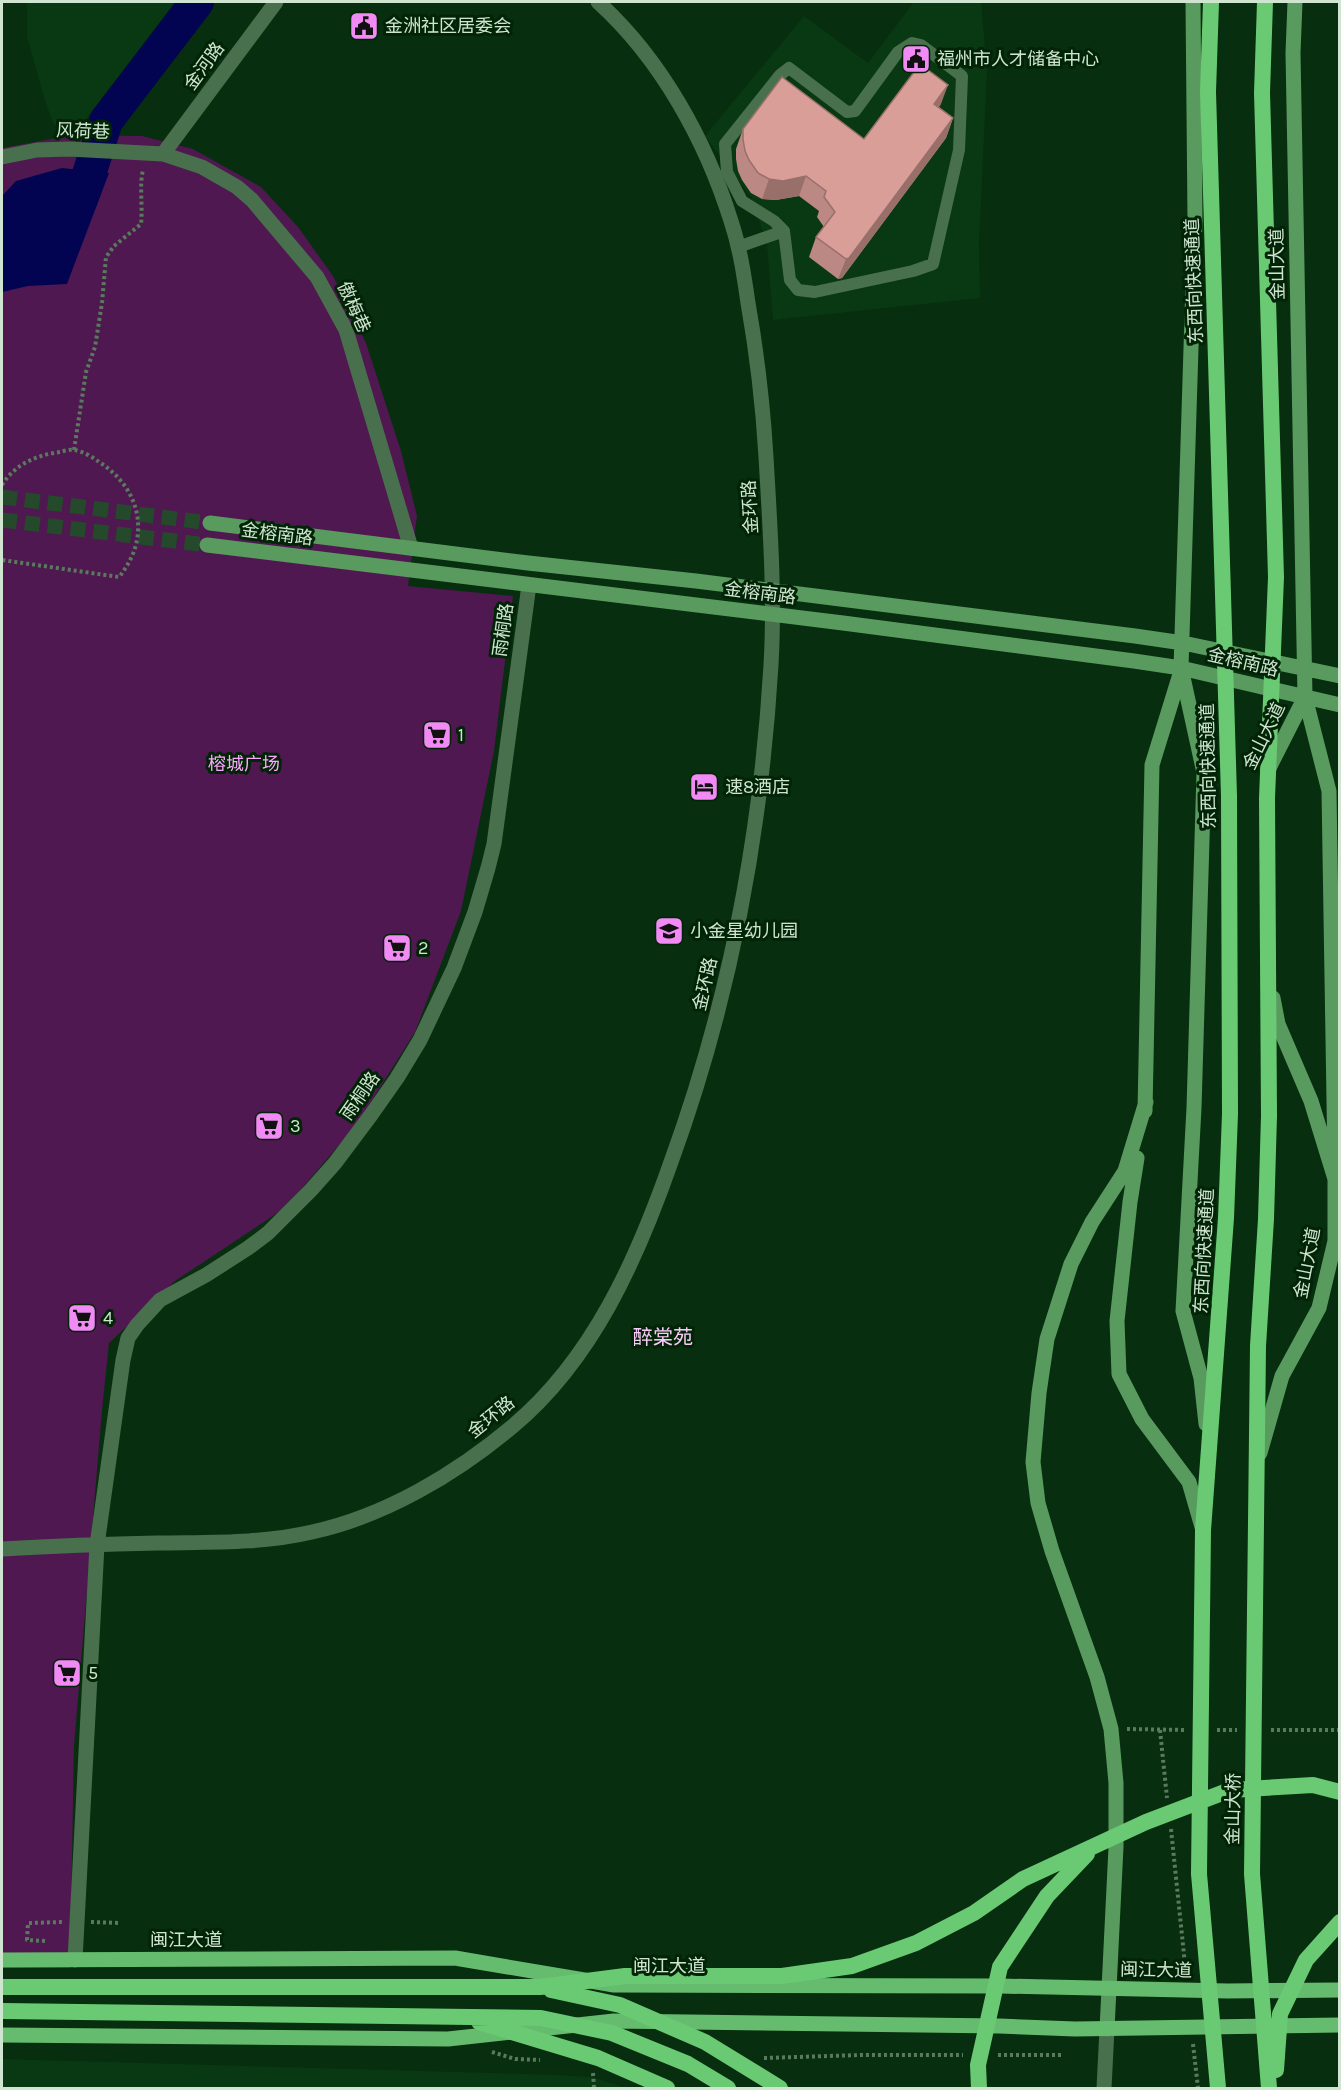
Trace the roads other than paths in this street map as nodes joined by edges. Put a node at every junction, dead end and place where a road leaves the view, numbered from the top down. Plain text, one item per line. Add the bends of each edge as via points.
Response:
1 (276, 2) edge
2 (598, 2) edge
3 (1193, 2) edge
4 (1211, 2) edge
5 (1265, 2) edge
6 (1295, 2) edge
7 (156, 153) junction
8 (2, 157) edge
9 (784, 231) junction
10 (738, 247) junction
11 (210, 523) tunnel mouth
12 (207, 545) tunnel mouth
13 (411, 548) junction
14 (529, 585) junction
15 (771, 590) junction
16 (771, 615) junction
17 (1183, 643) junction
18 (1181, 668) junction
19 (1304, 668) junction
20 (1340, 676) edge
21 (1305, 697) junction
22 (1340, 705) edge
23 (1334, 1050) junction
24 (1340, 1074) edge
25 (1146, 1102) junction
26 (1335, 1179) junction
27 (1209, 1450) junction
28 (1258, 1462) junction
29 (1203, 1530) junction
30 (97, 1545) junction
31 (2, 1549) edge
32 (1340, 1792) edge
33 (1094, 1847) junction
34 (1340, 1922) edge
35 (2, 1960) edge
36 (75, 1960) junction
37 (2, 1987) edge
38 (540, 1987) junction
39 (1335, 1988) edge
40 (1109, 1989) junction
41 (2, 2011) edge
42 (458, 2016) junction
43 (1340, 2025) edge
44 (1107, 2029) junction
45 (2, 2035) edge
46 (667, 2088) edge
47 (728, 2088) edge
48 (780, 2088) edge
49 (979, 2088) edge
50 (1104, 2088) edge
51 (1218, 2088) edge
52 (1269, 2088) edge
53 (1274, 2088) edge

1 - 7 street, 金河路
2 - 10 street, 金环路 via 653,64 691,126 720,188
3 - 17 main road via 1195,220
4 - 27 highway, 东西向快速通道 via 1208,92 1229,808 1230,1114
5 - 28 highway via 1262,93 1276,577 1267,798 1269,1116 1258,1346
6 - 19 main road, 金山大道 via 1293,77
7 - 8 street, 风荷巷 via 69,149
7 - 13 street, 傲梅巷 via 202,167 237,187 276,226 317,277 346,330
9 - 9 lane via 789,280 798,290 815,292 933,264 959,150 962,76 921,45 912,43 898,52 855,111 847,112 789,68 780,75 725,144 725,157 727,172 742,201
9 - 10 lane
10 - 15 street, 金环路 via 765,435
11 - 13 main road, 金榕南路
12 - 14 main road, 金榕南路
13 - 15 main road, 金榕南路
14 - 16 main road, 金榕南路
14 - 30 street, 雨桐路 via 494,844 475,912 440,999 397,1078 349,1146 311,1190 248,1248 159,1300 128,1338
15 - 16 street, 金环路
15 - 17 main road, 金榕南路
16 - 18 main road, 金榕南路
16 - 30 street, 金环路 via 771,663 752,848 714,1027 694,1098 641,1242 608,1307 570,1365 535,1406 494,1441 435,1480 365,1516 308,1533 257,1540
17 - 18 main road
17 - 19 main road, 金榕南路
18 - 21 main road, 金榕南路
18 - 25 main road via 1152,765
18 - 27 main road via 1204,773 1194,1108 1183,1311 1201,1378
19 - 20 main road, 金榕南路
19 - 21 main road, 金山大道
21 - 22 main road, 金榕南路
21 - 23 main road via 1329,791
21 - 26 main road, 金山大道 via 1262,783 1262,931 1278,1024 1311,1101
23 - 24 main road
23 - 26 main road
25 - 29 main road via 1117,1321 1119,1374 1142,1419 1189,1482
25 - 40 main road via 1125,1171 1071,1264 1047,1339 1033,1462 1038,1503 1052,1551 1097,1677 1111,1729 1116,1847
26 - 28 main road, 金山大道 via 1335,1241 1318,1308 1282,1376
27 - 29 highway, 东西向快速通道
28 - 52 highway, 金山大桥 via 1251,1874
29 - 51 highway, 金山大桥 via 1199,1874
30 - 31 street, 金环路
30 - 36 street, 雨桐路
32 - 33 highway via 1313,1785 1230,1790
33 - 38 highway via 1023,1879 974,1913 916,1943 852,1966 782,1976 625,1976
33 - 49 highway via 1047,1896 1000,1967 978,2065
34 - 53 highway via 1306,1960 1280,2014
35 - 36 main road, 闽江大道
36 - 40 main road, 闽江大道 via 455,1958 614,1985
37 - 38 highway
38 - 48 highway via 620,2005 705,2042
39 - 40 main road, 闽江大道
40 - 44 main road
41 - 42 highway
42 - 46 highway via 598,2058
42 - 47 highway via 541,2018 612,2032 688,2064
43 - 44 main road
44 - 45 main road via 614,2021 448,2039
44 - 50 street

